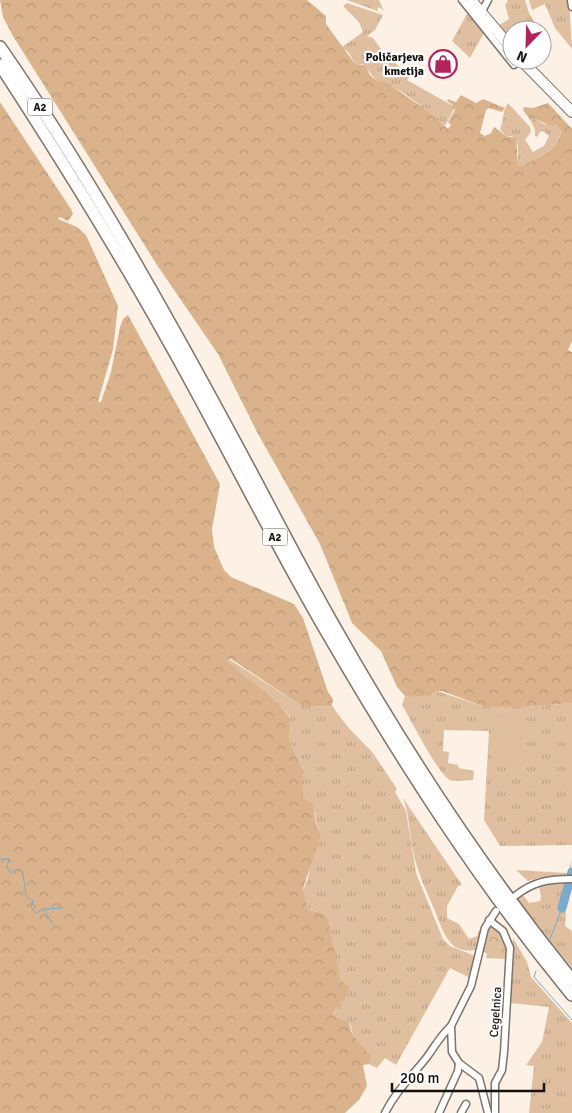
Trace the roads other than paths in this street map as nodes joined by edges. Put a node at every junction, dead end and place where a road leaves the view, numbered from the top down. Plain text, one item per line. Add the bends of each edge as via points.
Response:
1 (462, 0) edge
2 (471, 0) edge
3 (488, 0) edge
4 (571, 0) edge
5 (572, 7) edge
6 (481, 13) junction
7 (502, 37) edge
8 (0, 39) edge
9 (502, 44) edge
10 (2, 55) edge
11 (527, 70) edge
12 (572, 112) edge
13 (572, 879) edge
14 (515, 896) dead end
15 (496, 911) dead end
16 (488, 920) junction
17 (572, 980) edge
18 (572, 995) edge
19 (451, 1026) junction
20 (459, 1063) junction
21 (466, 1104) dead end
22 (385, 1113) edge
23 (439, 1113) edge
24 (461, 1113) edge
25 (488, 1113) edge
26 (494, 1113) edge

1 - 9 street
2 - 6 main road
3 - 6 street
4 - 5 street
6 - 7 main road
8 - 10 highway
10 - 17 highway, A2 via 52,126 139,270 333,624 426,779 507,896
10 - 18 highway, A2 via 168,339 326,630 419,786 497,900
11 - 12 main road
13 - 14 street via 534,882
15 - 16 street
16 - 19 street via 471,986
16 - 26 street, Cegelnica via 503,931 510,948 504,1052 502,1070 495,1083
19 - 20 street via 450,1046
19 - 22 street via 400,1087
20 - 23 street
20 - 25 street via 480,1078
21 - 24 street

